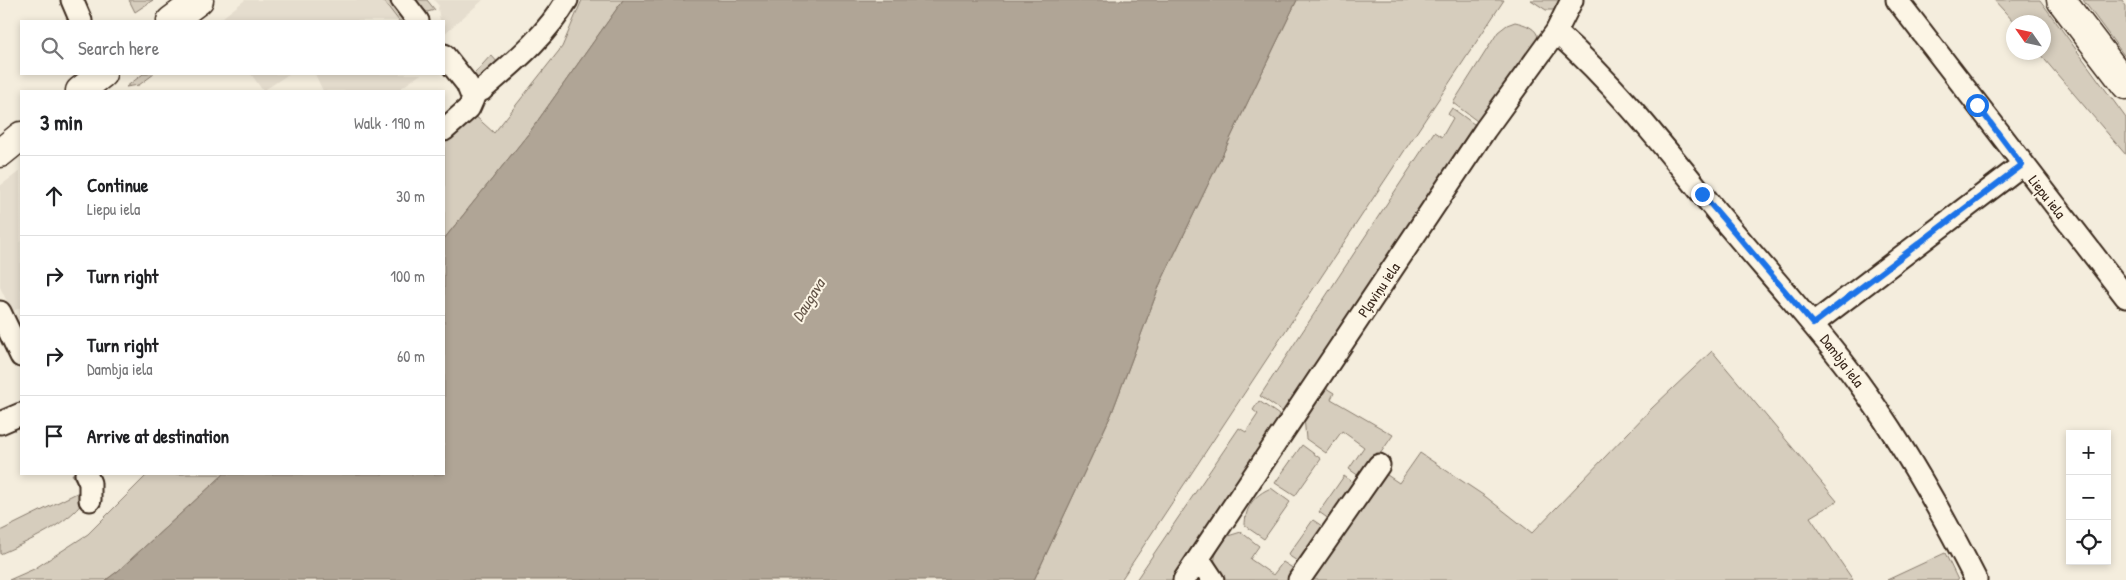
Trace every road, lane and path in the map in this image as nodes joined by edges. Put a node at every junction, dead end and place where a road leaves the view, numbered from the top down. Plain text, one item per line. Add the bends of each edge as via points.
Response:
1 (72, 0) edge
2 (199, 0) edge
3 (402, 0) edge
4 (568, 0) edge
5 (1572, 0) edge
6 (1898, 0) edge
7 (2060, 0) edge
8 (81, 20) edge
9 (172, 20) edge
10 (417, 20) edge
11 (1556, 32) junction
12 (445, 56) edge
13 (101, 75) edge
14 (2126, 85) edge
15 (81, 90) edge
16 (472, 94) junction
17 (445, 129) edge
18 (20, 137) edge
19 (0, 153) edge
20 (2022, 165) junction
21 (2126, 297) edge
22 (0, 312) edge
23 (1813, 324) junction
24 (20, 354) edge
25 (20, 414) edge
26 (0, 423) edge
27 (1379, 465) dead end
28 (86, 475) edge
29 (90, 500) dead end
30 (1199, 559) junction
31 (1184, 580) edge
32 (1213, 580) edge
33 (1299, 580) edge
34 (1976, 580) edge

1 - 8 street
2 - 9 main road
3 - 10 street
4 - 16 street via 536,43 482,90
5 - 11 street, Pļaviņu iela
6 - 20 street, Liepu iela
7 - 14 main road
11 - 23 street, Dambja iela via 1626,101
11 - 30 street, Pļaviņu iela via 1485,130
12 - 16 street
13 - 15 main road
16 - 17 street via 470,106
18 - 19 main road
20 - 21 street, Liepu iela
20 - 23 street
22 - 24 street
23 - 34 street, Dambja iela via 1859,383 1914,466
25 - 26 street
27 - 33 street
28 - 29 street
30 - 31 street, Pļaviņu iela
30 - 32 street

